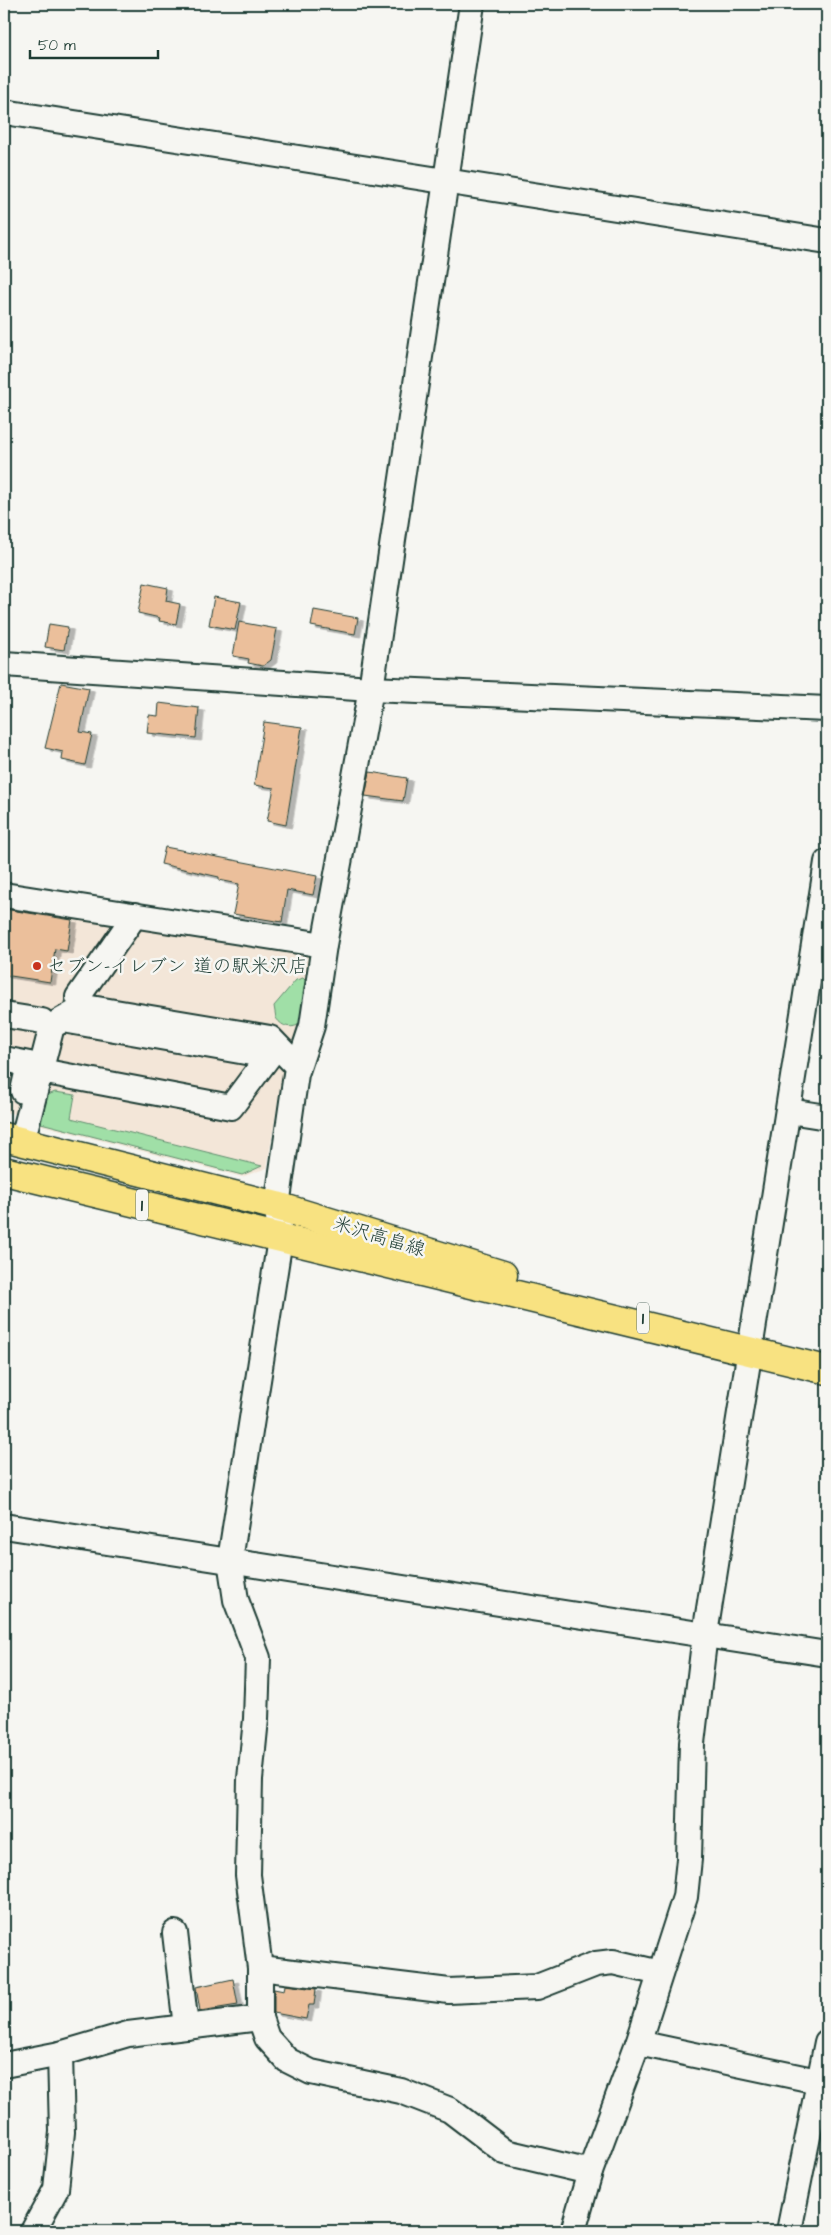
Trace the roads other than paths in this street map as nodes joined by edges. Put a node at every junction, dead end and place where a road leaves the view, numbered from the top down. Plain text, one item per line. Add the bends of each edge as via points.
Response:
1 (472, 4) edge
2 (4, 112) edge
3 (445, 180) junction
4 (827, 241) edge
5 (4, 664) edge
6 (371, 689) junction
7 (827, 709) edge
8 (827, 862) edge
9 (4, 895) edge
10 (135, 915) junction
11 (324, 945) junction
12 (78, 997) junction
13 (4, 1015) edge
14 (52, 1021) junction
15 (308, 1037) junction
16 (4, 1060) edge
17 (35, 1068) junction
18 (298, 1068) junction
19 (789, 1111) junction
20 (827, 1117) edge
21 (12, 1139) edge
22 (4, 1171) edge
23 (277, 1206) junction
24 (280, 1239) junction
25 (750, 1351) junction
26 (827, 1370) edge
27 (4, 1526) edge
28 (230, 1560) junction
29 (705, 1634) junction
30 (827, 1654) edge
31 (175, 1933) dead end
32 (260, 1968) junction
33 (660, 1973) junction
34 (260, 2018) junction
35 (186, 2027) junction
36 (827, 2042) edge
37 (638, 2043) junction
38 (60, 2054) junction
39 (4, 2065) edge
40 (824, 2082) edge
41 (590, 2172) junction
42 (33, 2231) edge
43 (573, 2231) edge
44 (789, 2231) edge

1 - 3 street
2 - 3 street
3 - 4 street
3 - 6 street
5 - 6 street
6 - 7 street
6 - 11 street
8 - 19 street
9 - 10 street
10 - 11 street
10 - 12 street
11 - 15 street
12 - 14 street
12 - 15 street
13 - 14 street
14 - 17 street
14 - 17 street via 269,1056 231,1107
14 - 18 street via 85,1007 270,1038
15 - 18 street
16 - 17 street
17 - 21 street
18 - 23 street
19 - 20 street
19 - 25 street
21 - 23 main road, 米沢高畠線 / 1
22 - 24 main road, 米沢高畠線 / 1
23 - 24 street
23 - 25 main road, 米沢高畠線 / 1
24 - 25 main road, 米沢高畠線 / 1
24 - 28 street
25 - 26 main road, 米沢高畠線 / 1
25 - 29 street
27 - 28 street
28 - 29 street
28 - 32 street via 236,1600 258,1658 248,1875
29 - 30 street
29 - 33 street via 692,1743 689,1859 684,1897
31 - 35 street
32 - 33 street via 449,1991 537,1987 596,1964 613,1962
32 - 34 street
33 - 37 street
34 - 35 street
34 - 41 street via 267,2038 287,2060 311,2072 401,2091 450,2110 505,2152
35 - 38 street via 128,2034
36 - 40 street
37 - 40 street
37 - 41 street
38 - 39 street
38 - 42 street via 62,2132 56,2189
40 - 44 street
41 - 43 street

